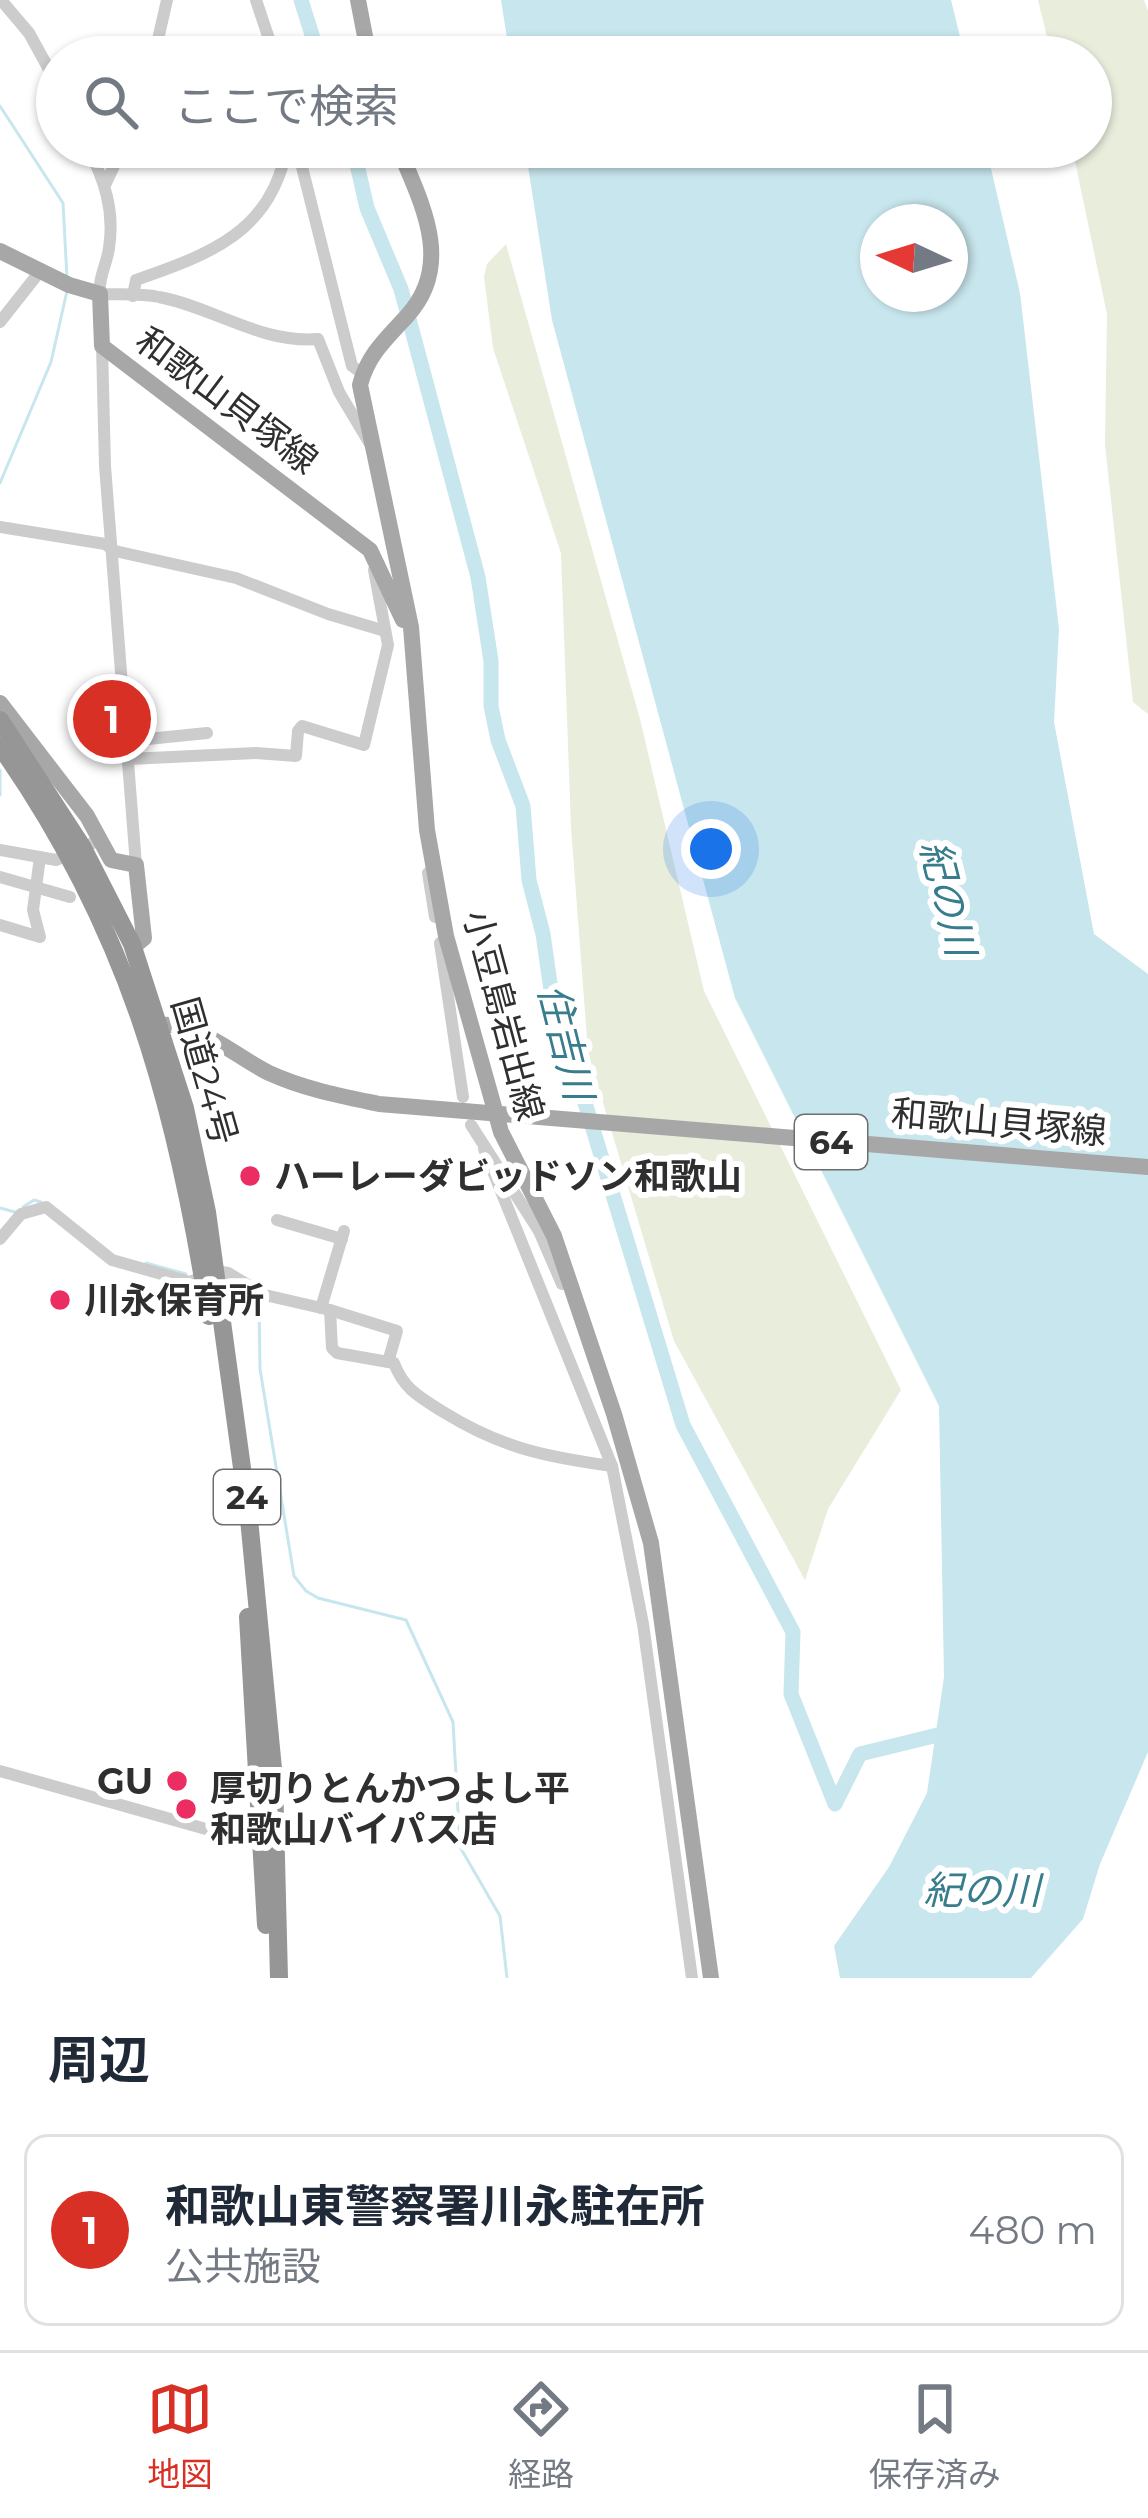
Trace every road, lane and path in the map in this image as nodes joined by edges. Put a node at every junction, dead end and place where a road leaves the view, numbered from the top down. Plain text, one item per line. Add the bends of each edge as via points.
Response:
1 (1, 0) edge
2 (167, 0) edge
3 (256, 0) edge
4 (358, 0) edge
5 (159, 36) edge
6 (268, 36) edge
7 (365, 36) edge
8 (36, 47) edge
9 (98, 168) edge
10 (113, 168) edge
11 (283, 168) edge
12 (302, 168) edge
13 (406, 168) edge
14 (106, 183) junction
15 (0, 250) edge
16 (41, 270) junction
17 (100, 294) junction
18 (133, 296) junction
19 (0, 322) edge
20 (102, 346) junction
21 (366, 367) junction
22 (373, 446) junction
23 (0, 527) edge
24 (370, 550) junction
25 (115, 551) junction
26 (411, 627) junction
27 (385, 631) junction
28 (0, 704) edge
29 (76, 710) dead end
30 (0, 720) edge
31 (206, 733) dead end
32 (0, 746) edge
33 (129, 748) junction
34 (427, 830) junction
35 (83, 848) junction
36 (0, 850) edge
37 (40, 857) junction
38 (136, 865) junction
39 (0, 877) edge
40 (35, 888) junction
41 (70, 897) dead end
42 (0, 926) edge
43 (133, 947) junction
44 (152, 1026) junction
45 (466, 1111) junction
46 (505, 1115) junction
47 (484, 1149) junction
48 (1148, 1168) edge
49 (277, 1220) dead end
50 (0, 1239) edge
51 (209, 1275) junction
52 (326, 1309) junction
53 (388, 1362) junction
54 (599, 1367) junction
55 (612, 1466) junction
56 (0, 1771) edge
57 (269, 1840) junction
58 (267, 1978) edge
59 (279, 1978) edge
60 (692, 1978) edge
61 (711, 1978) edge

1 - 8 street
2 - 5 street
3 - 6 street
4 - 7 main road
9 - 14 street
10 - 14 street
11 - 18 street via 229,243 136,280
12 - 21 street via 352,366
13 - 21 main road via 431,235 431,273 423,296
14 - 17 street via 111,226
15 - 16 main road
16 - 17 main road
16 - 19 street
17 - 18 street
17 - 20 main road, 和歌山貝塚線
18 - 22 street via 318,339
20 - 24 main road, 和歌山貝塚線
20 - 25 street
21 - 22 main road, 小豆島岩出線 via 362,405
22 - 26 main road, 小豆島岩出線
23 - 25 street
24 - 26 main road, 和歌山貝塚線
24 - 27 street
25 - 27 street via 236,578
25 - 33 street
26 - 34 main road, 小豆島岩出線
27 - 33 street via 364,745 302,726 296,756
28 - 35 main road via 87,816
29 - 33 street via 83,741
30 - 35 highway, 国道24号 / 24
31 - 33 street
32 - 35 highway, 国道24号 / 24
33 - 38 street
34 - 45 street via 429,892
34 - 46 main road, 小豆島岩出線 via 446,936
35 - 37 street via 56,860
35 - 38 main road
35 - 43 highway, 国道24号 / 24
35 - 44 highway, 国道24号 / 24 via 121,964
36 - 37 street
37 - 40 street
38 - 43 main road via 144,938
39 - 40 street
40 - 41 street
40 - 42 street via 40,937
43 - 44 highway, 国道24号 / 24
44 - 45 main road, 和歌山貝塚線 / 64 via 188,1027 304,1086 379,1104
44 - 51 highway, 国道24号 / 24 via 185,1108
45 - 46 main road, 和歌山貝塚線 / 64
45 - 47 street
46 - 48 main road, 和歌山貝塚線 / 64
46 - 54 main road, 小豆島岩出線 via 510,1155 554,1236
47 - 54 street via 538,1231
47 - 55 street
49 - 52 street via 343,1235
50 - 51 street via 21,1214 46,1207 112,1260 190,1282
51 - 52 street via 228,1273 265,1295
51 - 57 highway, 国道24号 / 24 via 250,1519 268,1700
52 - 53 street via 332,1348
52 - 53 street via 398,1331
53 - 55 street via 408,1390 494,1441
54 - 61 main road, 小豆島岩出線 via 654,1562
55 - 60 street via 643,1624
56 - 57 street
57 - 58 highway, 国道24号 / 24
57 - 59 highway, 国道24号 / 24

